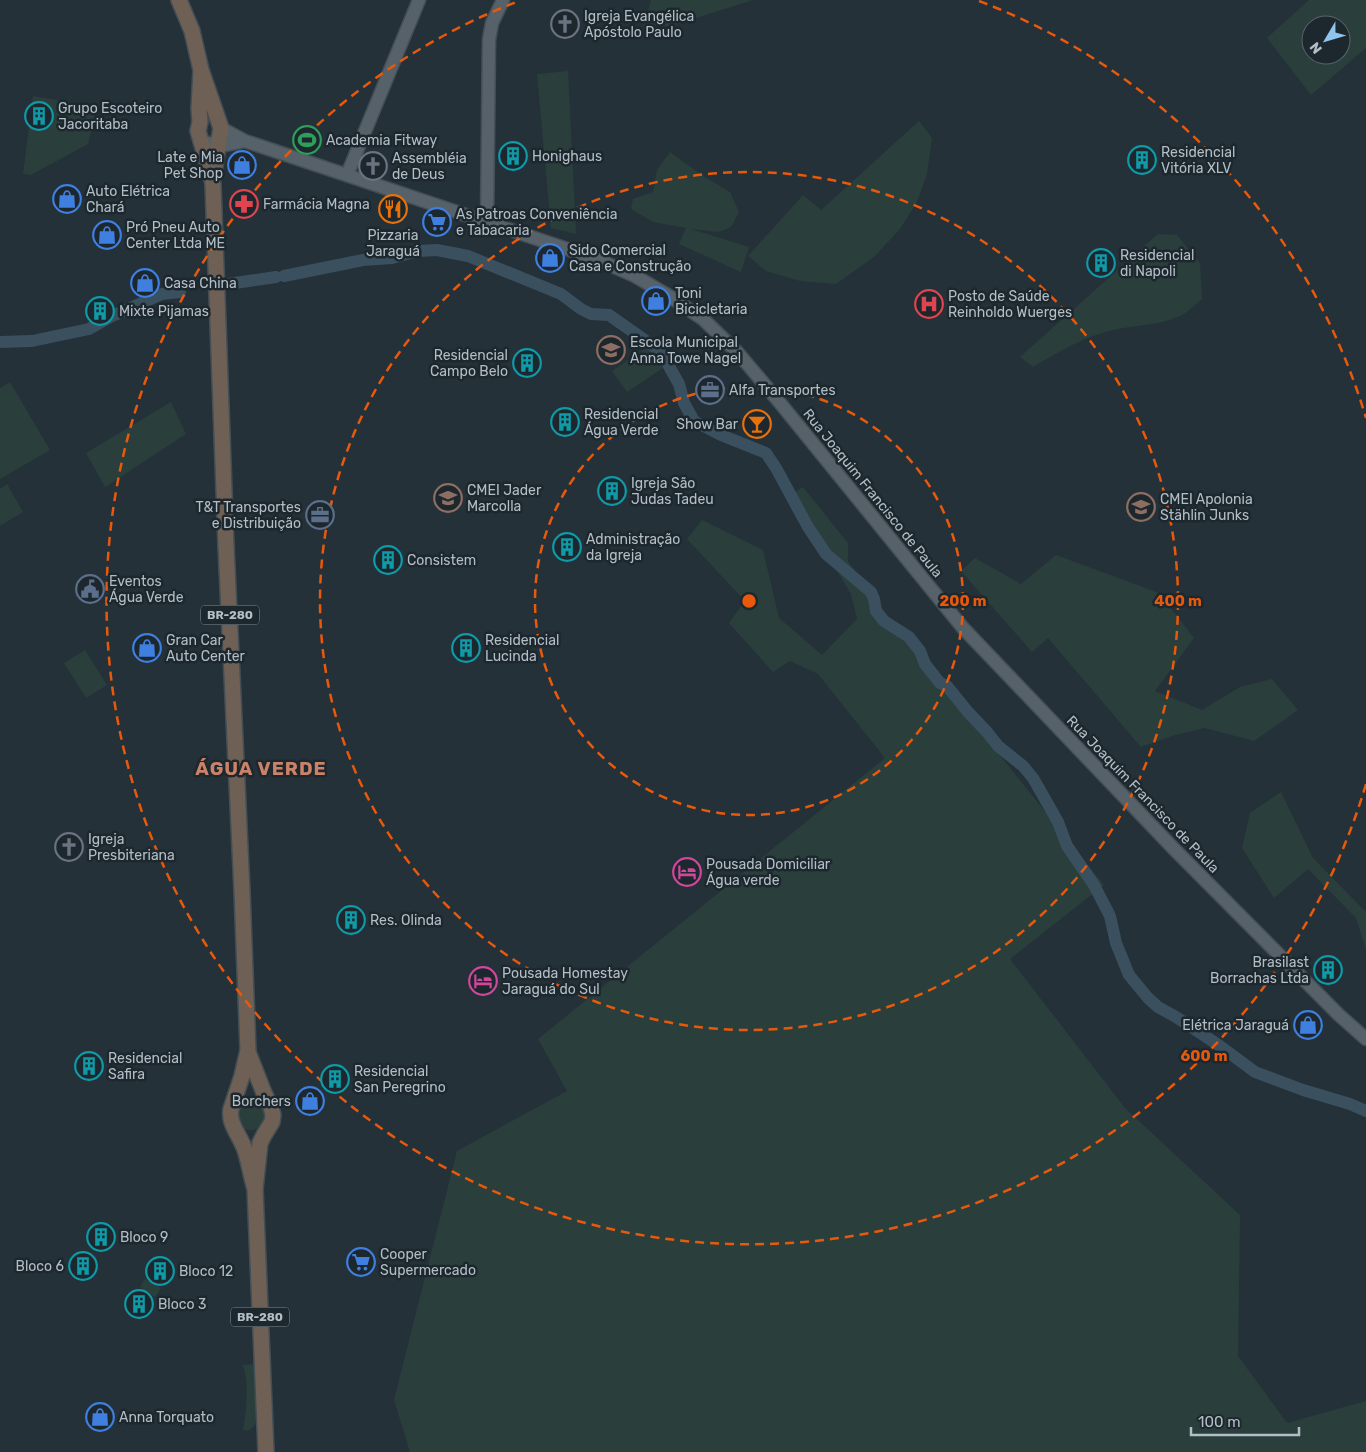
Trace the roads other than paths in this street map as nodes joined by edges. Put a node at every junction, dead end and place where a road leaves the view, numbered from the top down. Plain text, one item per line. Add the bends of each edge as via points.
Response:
1 (179, 0) edge
2 (419, 0) edge
3 (503, 0) edge
4 (201, 70) junction
5 (215, 135) junction
6 (347, 175) junction
7 (487, 190) junction
8 (460, 213) junction
9 (487, 223) junction
10 (1366, 1039) edge
11 (248, 1051) junction
12 (267, 1100) junction
13 (234, 1102) junction
14 (235, 1129) junction
15 (267, 1130) junction
16 (254, 1189) junction
17 (266, 1452) edge

1 - 4 highway, BR-280 via 192,32
2 - 6 main road
3 - 7 main road via 492,23 489,40
4 - 5 highway, BR-280
4 - 5 highway, BR-280 via 199,109 194,118 198,131
5 - 6 main road, Rua Joaquim Francisco de Paula via 245,141
5 - 11 highway, BR-280 via 212,179
6 - 8 main road, Rua Joaquim Francisco de Paula
7 - 8 main road via 478,208
7 - 9 main road
8 - 9 main road, Rua Joaquim Francisco de Paula
9 - 10 main road, Rua Joaquim Francisco de Paula via 611,264 669,296 709,325 747,363 963,628 1174,849
11 - 12 highway, BR-280
11 - 13 highway, BR-280
12 - 13 highway via 252,1093
12 - 15 highway, BR-280 via 273,1119
13 - 14 highway, BR-280 via 230,1115
14 - 15 highway via 251,1136
14 - 16 highway, BR-280 via 245,1150
15 - 16 highway, BR-280 via 260,1143
16 - 17 highway, BR-280

